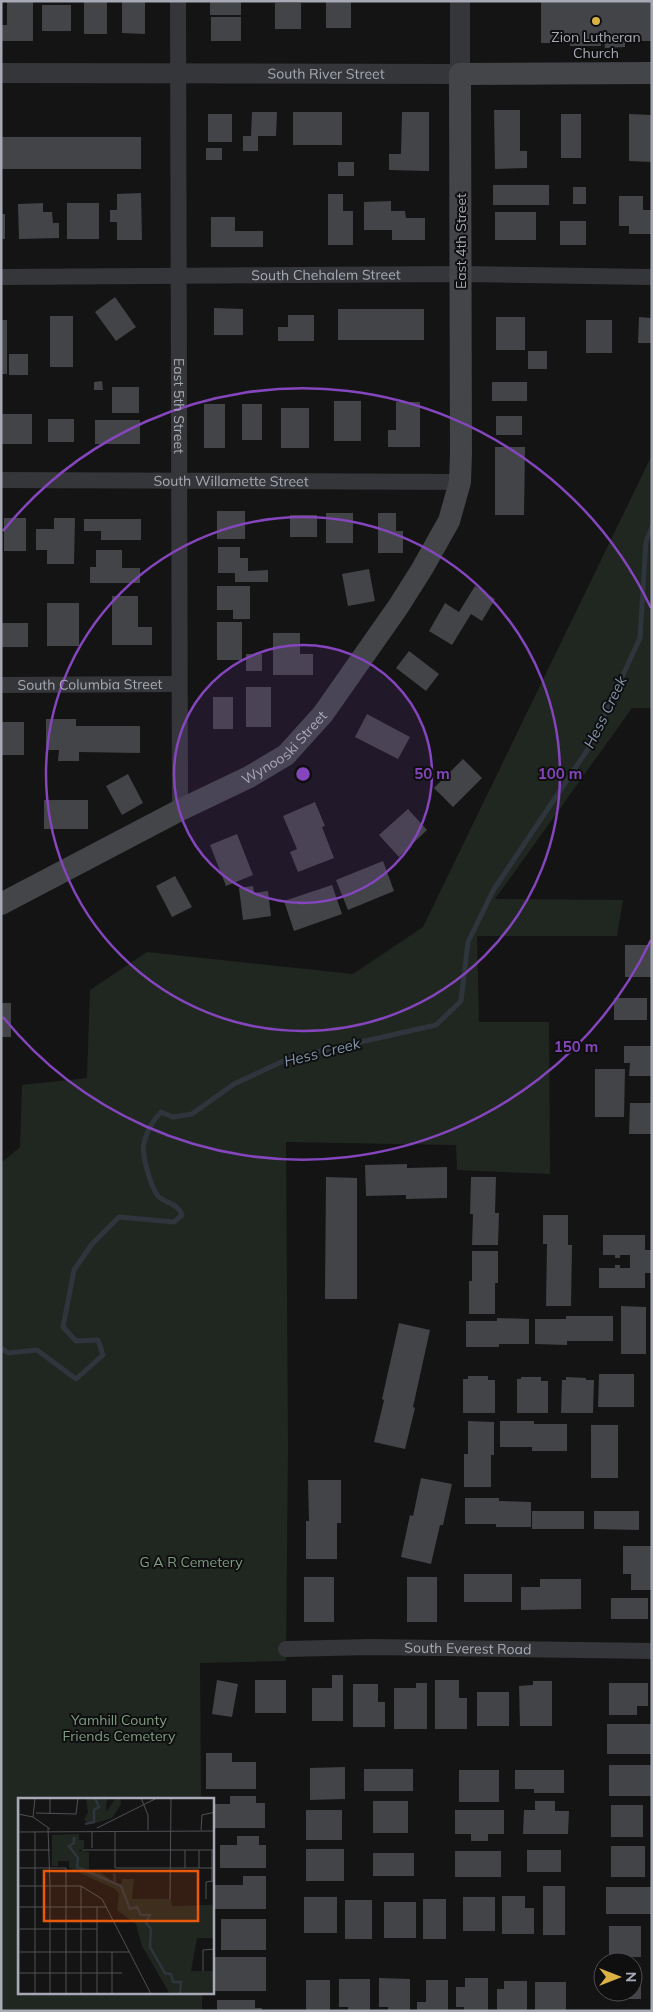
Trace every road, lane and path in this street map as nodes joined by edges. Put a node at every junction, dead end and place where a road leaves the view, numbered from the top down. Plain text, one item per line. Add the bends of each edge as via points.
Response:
1 (178, 1) edge
2 (460, 1) edge
3 (1, 73) edge
4 (178, 73) junction
5 (652, 73) edge
6 (460, 74) junction
7 (461, 274) junction
8 (178, 276) junction
9 (1, 277) edge
10 (652, 277) edge
11 (1, 480) edge
12 (178, 480) junction
13 (460, 482) junction
14 (1, 684) edge
15 (178, 684) junction
16 (180, 810) junction
17 (1, 904) edge
18 (286, 1649) dead end
19 (652, 1651) edge

1 - 4 street, East 5th Street
2 - 6 street, East 4th Street
3 - 4 street, South River Street
4 - 6 street, South River Street
4 - 8 street, East 5th Street
5 - 6 main road, South River Street
6 - 7 main road, East 4th Street
7 - 8 street, South Chehalem Street
7 - 10 street, South Chehalem Street
7 - 13 main road, East 4th Street
8 - 9 street, South Chehalem Street
8 - 12 street, East 5th Street
11 - 12 street, South Willamette Street
12 - 13 street, South Willamette Street
12 - 15 street, East 5th Street
13 - 16 main road, Wynooski Street via 449,521 422,569 319,720 286,755
14 - 15 street, South Columbia Street
15 - 16 street, East 5th Street
16 - 17 main road, Wynooski Street
18 - 19 street, South Everest Road

